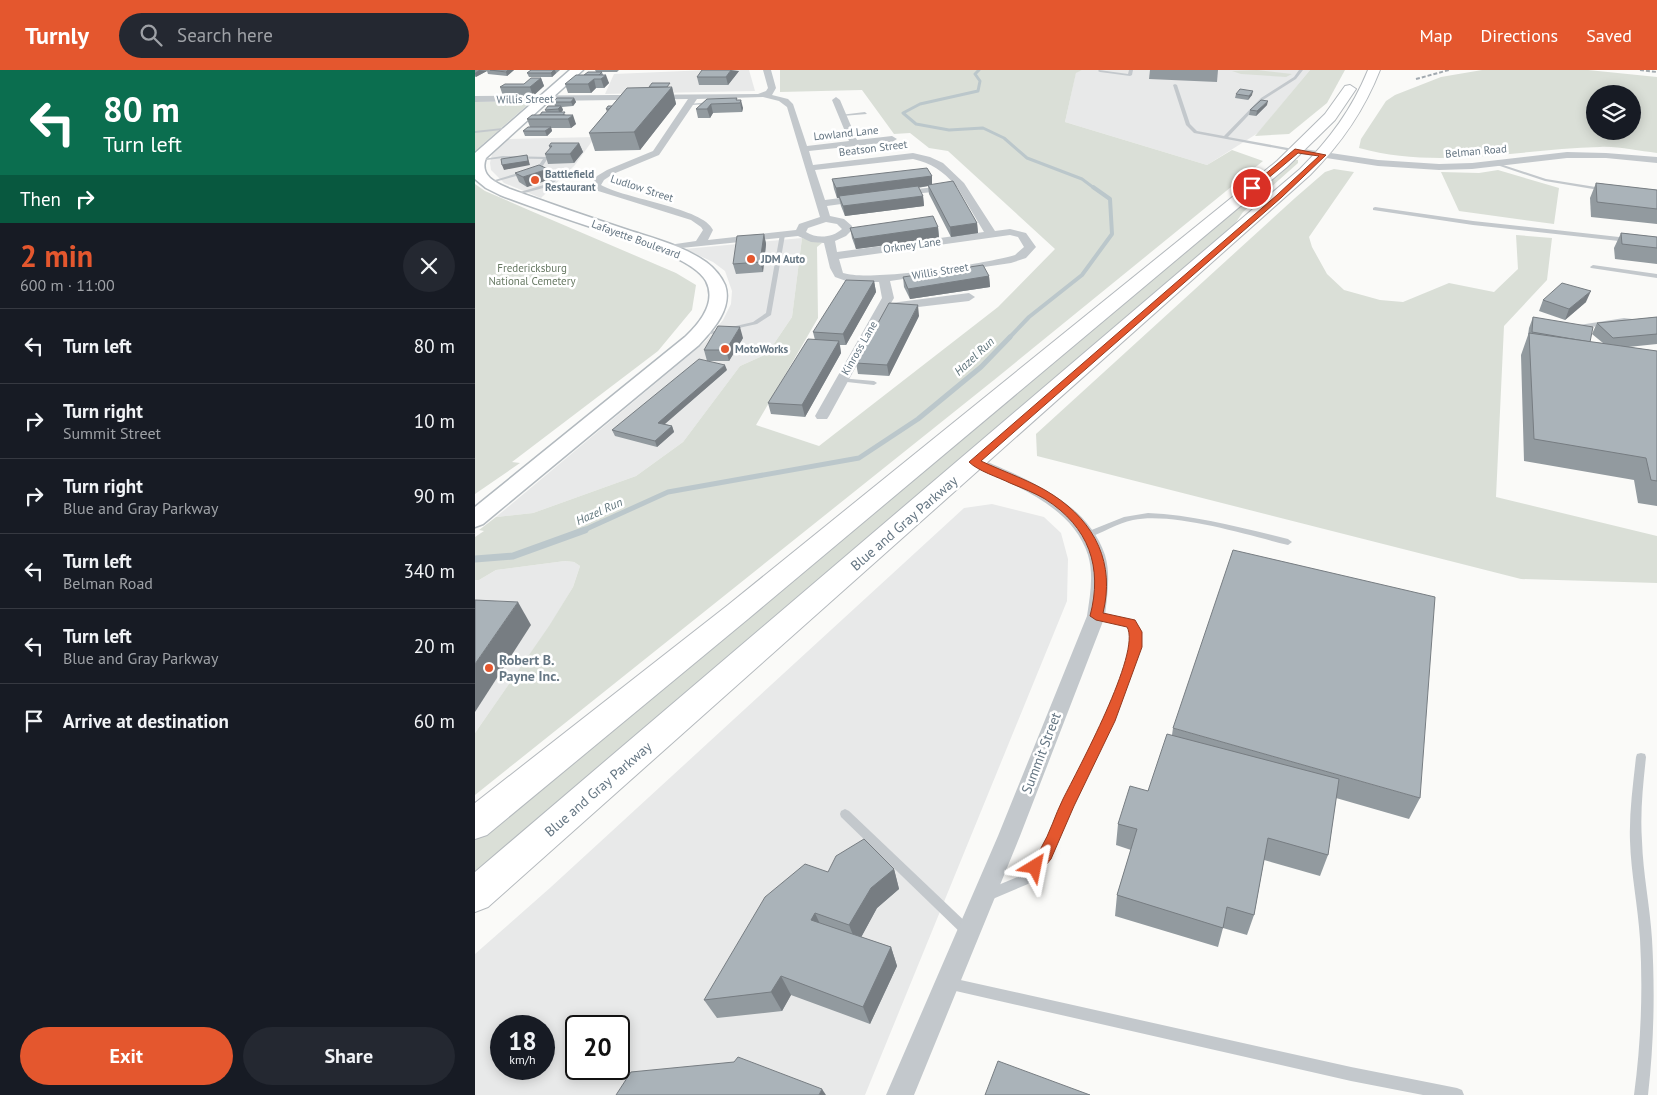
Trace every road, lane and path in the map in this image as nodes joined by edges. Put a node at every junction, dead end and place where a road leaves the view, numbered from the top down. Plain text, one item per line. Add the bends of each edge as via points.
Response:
1 (577, 70) edge
2 (767, 70) edge
3 (1131, 70) edge
4 (1301, 70) edge
5 (1361, 70) edge
6 (1374, 70) edge
7 (1100, 71) edge
8 (1175, 85) dead end
9 (764, 95) junction
10 (545, 98) junction
11 (475, 99) edge
12 (692, 100) junction
13 (836, 100) dead end
14 (719, 103) edge
15 (865, 113) dead end
16 (842, 115) junction
17 (510, 128) junction
18 (475, 132) edge
19 (1224, 138) junction
20 (892, 139) dead end
21 (854, 143) junction
22 (803, 149) junction
23 (1297, 151) junction
24 (1323, 155) junction
25 (1657, 160) edge
26 (477, 162) edge
27 (1496, 164) junction
28 (539, 168) junction
29 (809, 168) junction
30 (487, 183) junction
31 (961, 186) junction
32 (1611, 190) edge
33 (515, 195) junction
34 (821, 204) junction
35 (1375, 209) dead end
36 (826, 219) junction
37 (800, 233) junction
38 (991, 234) junction
39 (782, 235) junction
40 (829, 238) junction
41 (1638, 241) edge
42 (701, 243) junction
43 (666, 248) junction
44 (833, 256) junction
45 (1593, 267) dead end
46 (1657, 276) edge
47 (884, 279) junction
48 (969, 298) dead end
49 (883, 307) junction
50 (1657, 324) edge
51 (1568, 328) edge
52 (696, 337) junction
53 (840, 380) junction
54 (874, 383) dead end
55 (822, 416) dead end
56 (974, 462) junction
57 (475, 519) edge
58 (1087, 535) junction
59 (1288, 542) dead end
60 (1096, 616) junction
61 (1641, 758) dead end
62 (845, 814) dead end
63 (475, 824) edge
64 (475, 895) edge
65 (983, 897) junction
66 (968, 932) junction
67 (946, 983) junction
68 (901, 1095) edge
69 (1457, 1095) edge
70 (1641, 1095) edge

1 - 10 main road
2 - 9 street via 772,88
3 - 7 lane via 1130,75
4 - 19 lane via 1290,82 1262,99
5 - 23 highway via 1330,117
6 - 24 highway, Blue and Gray Parkway via 1358,109
8 - 19 lane via 1188,125 1201,134
9 - 12 street, Willis Street
9 - 22 street, Willis Street via 792,106
10 - 11 street, Willis Street
10 - 12 street, Willis Street
10 - 17 main road
12 - 14 lane
12 - 42 street, Ludlow Street via 656,152 610,172 596,185 700,220 709,230
13 - 16 street
15 - 16 lane
16 - 21 street
17 - 18 lane
17 - 26 main road
19 - 23 lane
20 - 21 street, Lowland Lane
21 - 22 street, Lowland Lane
22 - 29 street
23 - 24 street, Belman Road
23 - 63 highway via 731,618
24 - 27 street, Belman Road via 1409,166
24 - 56 highway, Blue and Gray Parkway
25 - 27 street, Belman Road via 1579,155
26 - 28 lane via 546,158
26 - 30 main road via 479,176
27 - 32 lane via 1545,180
28 - 30 lane
28 - 33 lane via 558,176 549,185
29 - 31 street, Beatson Street via 927,157
29 - 34 street
30 - 33 main road, Lafayette Boulevard
31 - 34 street
31 - 38 street, Beatson Street
33 - 43 main road, Lafayette Boulevard
34 - 36 street
35 - 41 lane
36 - 37 street via 803,226
36 - 40 street via 840,221 847,226 844,233
37 - 39 street
37 - 40 street via 812,239
38 - 44 street, Orkney Lane
38 - 47 street, Willis Street via 1010,232 1022,235 1030,247 1019,258
39 - 42 street
39 - 52 lane via 769,314 755,323
40 - 44 street, Willis Street
42 - 43 street
43 - 52 main road, Lafayette Boulevard via 707,271 718,290 713,314
44 - 47 street, Willis Street via 838,274 844,279
45 - 46 lane
47 - 49 street, Kinross Lane via 888,298
48 - 49 street
49 - 53 street, Kinross Lane
50 - 51 lane via 1624,320
52 - 57 main road, Lafayette Boulevard
53 - 54 lane
53 - 55 street, Kinross Lane
56 - 58 street, Summit Street via 1048,496 1079,523
56 - 64 highway, Blue and Gray Parkway
58 - 59 lane via 1133,517 1148,516 1200,522
58 - 60 street, Summit Street via 1099,560 1102,581
60 - 65 street, Summit Street
60 - 65 lane via 1131,623 1137,632 1136,647 1109,721 1046,854 1024,880
61 - 70 lane via 1637,787 1637,841 1648,992
62 - 66 lane
65 - 66 street, Summit Street
66 - 67 street, Summit Street
67 - 68 street, Summit Street
67 - 69 lane

